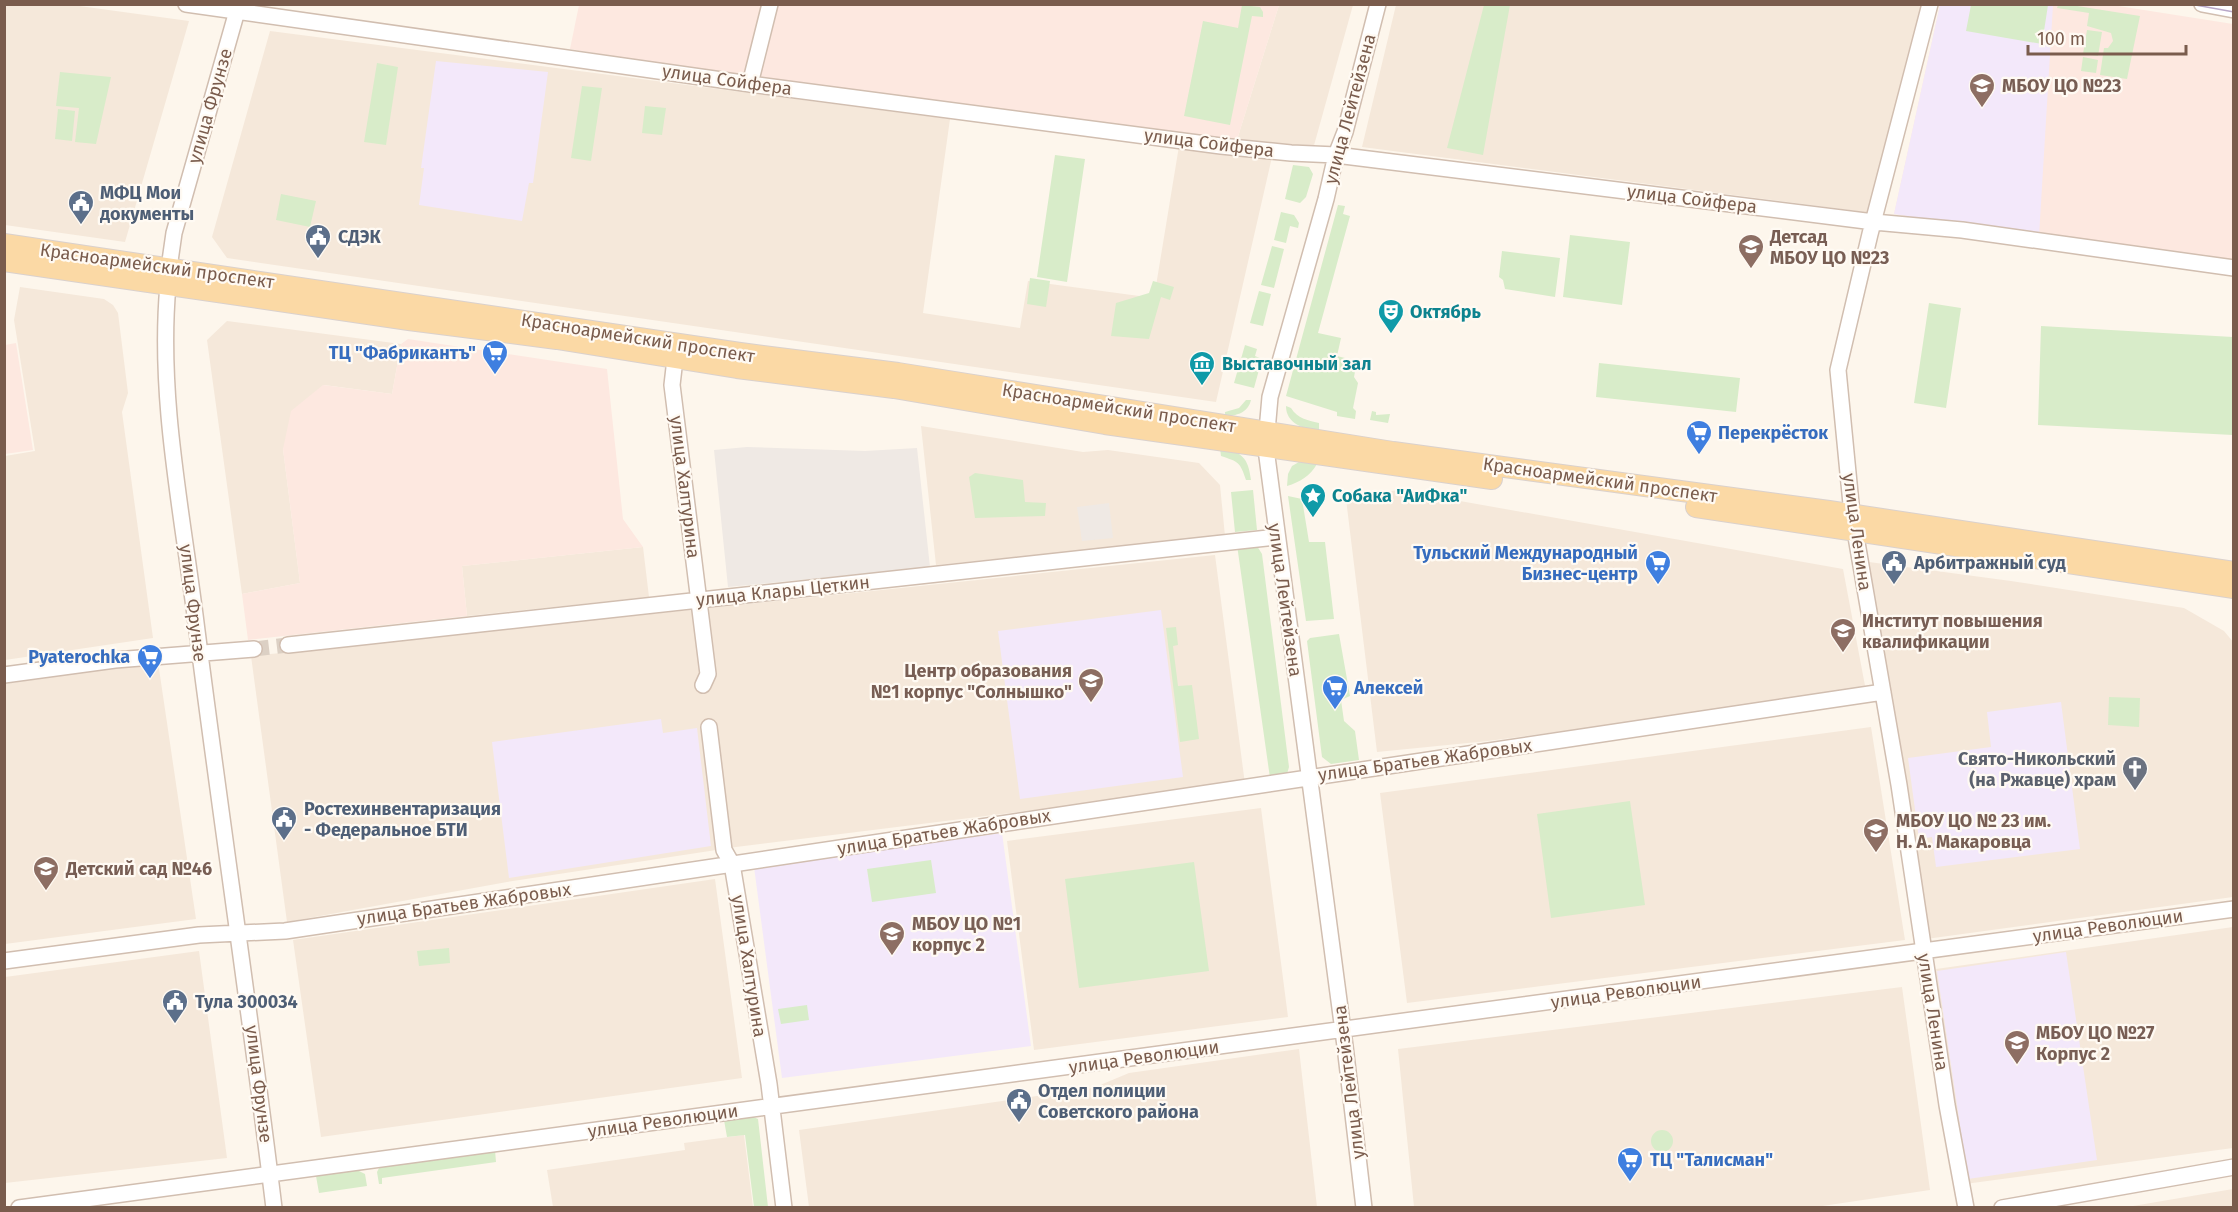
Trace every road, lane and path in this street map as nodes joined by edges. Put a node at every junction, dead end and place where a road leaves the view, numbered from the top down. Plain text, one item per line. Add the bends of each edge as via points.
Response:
1 (186, 4) edge
2 (771, 4) edge
3 (1378, 4) edge
4 (1930, 4) edge
5 (2202, 4) edge
6 (238, 8) edge
7 (2234, 10) edge
8 (750, 84) junction
9 (1336, 155) junction
10 (1874, 222) junction
11 (4, 244) edge
12 (4, 261) edge
13 (2234, 268) edge
14 (169, 276) junction
15 (675, 359) junction
16 (1267, 440) junction
17 (1853, 523) junction
18 (1277, 537) junction
19 (2234, 572) edge
20 (2234, 588) edge
21 (698, 600) junction
22 (288, 645) tunnel mouth
23 (254, 649) tunnel mouth
24 (200, 652) junction
25 (4, 675) edge
26 (704, 685) dead end
27 (1883, 692) junction
28 (709, 727) dead end
29 (1309, 777) junction
30 (732, 864) junction
31 (2234, 909) edge
32 (239, 934) junction
33 (1924, 951) junction
34 (4, 961) edge
35 (1343, 1031) junction
36 (772, 1106) junction
37 (2234, 1167) edge
38 (270, 1174) junction
39 (19, 1208) edge
40 (274, 1208) edge
41 (784, 1208) edge
42 (1364, 1208) edge
43 (1966, 1208) edge
44 (2002, 1208) edge

1 - 6 street, улица Сойфера
2 - 8 street
3 - 9 street, улица Лейтейзена
4 - 10 street, улица Ленина
5 - 7 street
6 - 8 street, улица Сойфера
6 - 14 street, улица Фрунзе via 174,233
8 - 9 street, улица Сойфера via 1221,146
9 - 10 street, улица Сойфера
9 - 16 street, улица Лейтейзена via 1270,397
10 - 13 street, улица Сойфера via 1962,230
10 - 17 street, улица Ленина via 1838,370
11 - 14 main road, Красноармейский проспект
12 - 14 main road, Красноармейский проспект
14 - 15 main road, Красноармейский проспект
14 - 16 main road, Красноармейский проспект via 898,373
14 - 24 street, улица Фрунзе via 166,400
15 - 16 main road, Красноармейский проспект via 894,388 1105,424
15 - 21 street, улица Халтурина via 672,385
16 - 17 main road, Красноармейский проспект via 1392,452
16 - 18 street, улица Лейтейзена
17 - 19 main road, Красноармейский проспект
17 - 20 main road, Красноармейский проспект
17 - 27 street, улица Ленина
18 - 21 street, улица Клары Цеткин
18 - 29 street, улица Лейтейзена
21 - 22 street, улица Клары Цеткин
21 - 26 street, улица Халтурина via 708,674
23 - 24 street
24 - 25 street
24 - 32 street, улица Фрунзе
27 - 29 street, улица Братьев Жабровых
27 - 33 street, улица Ленина
28 - 30 street, улица Халтурина via 724,850
29 - 30 street, улица Братьев Жабровых
29 - 35 street, улица Лейтейзена
30 - 32 street, улица Братьев Жабровых via 285,931
30 - 36 street, улица Халтурина
31 - 33 street, улица Революции
32 - 34 street, улица Братьев Жабровых via 199,935
32 - 38 street, улица Фрунзе
33 - 35 street, улица Революции
33 - 43 street, улица Ленина
35 - 36 street, улица Революции
35 - 42 street, улица Лейтейзена
36 - 38 street, улица Революции
36 - 41 street, улица Халтурина
37 - 44 street
38 - 39 street, улица Революции
38 - 40 street, улица Фрунзе

